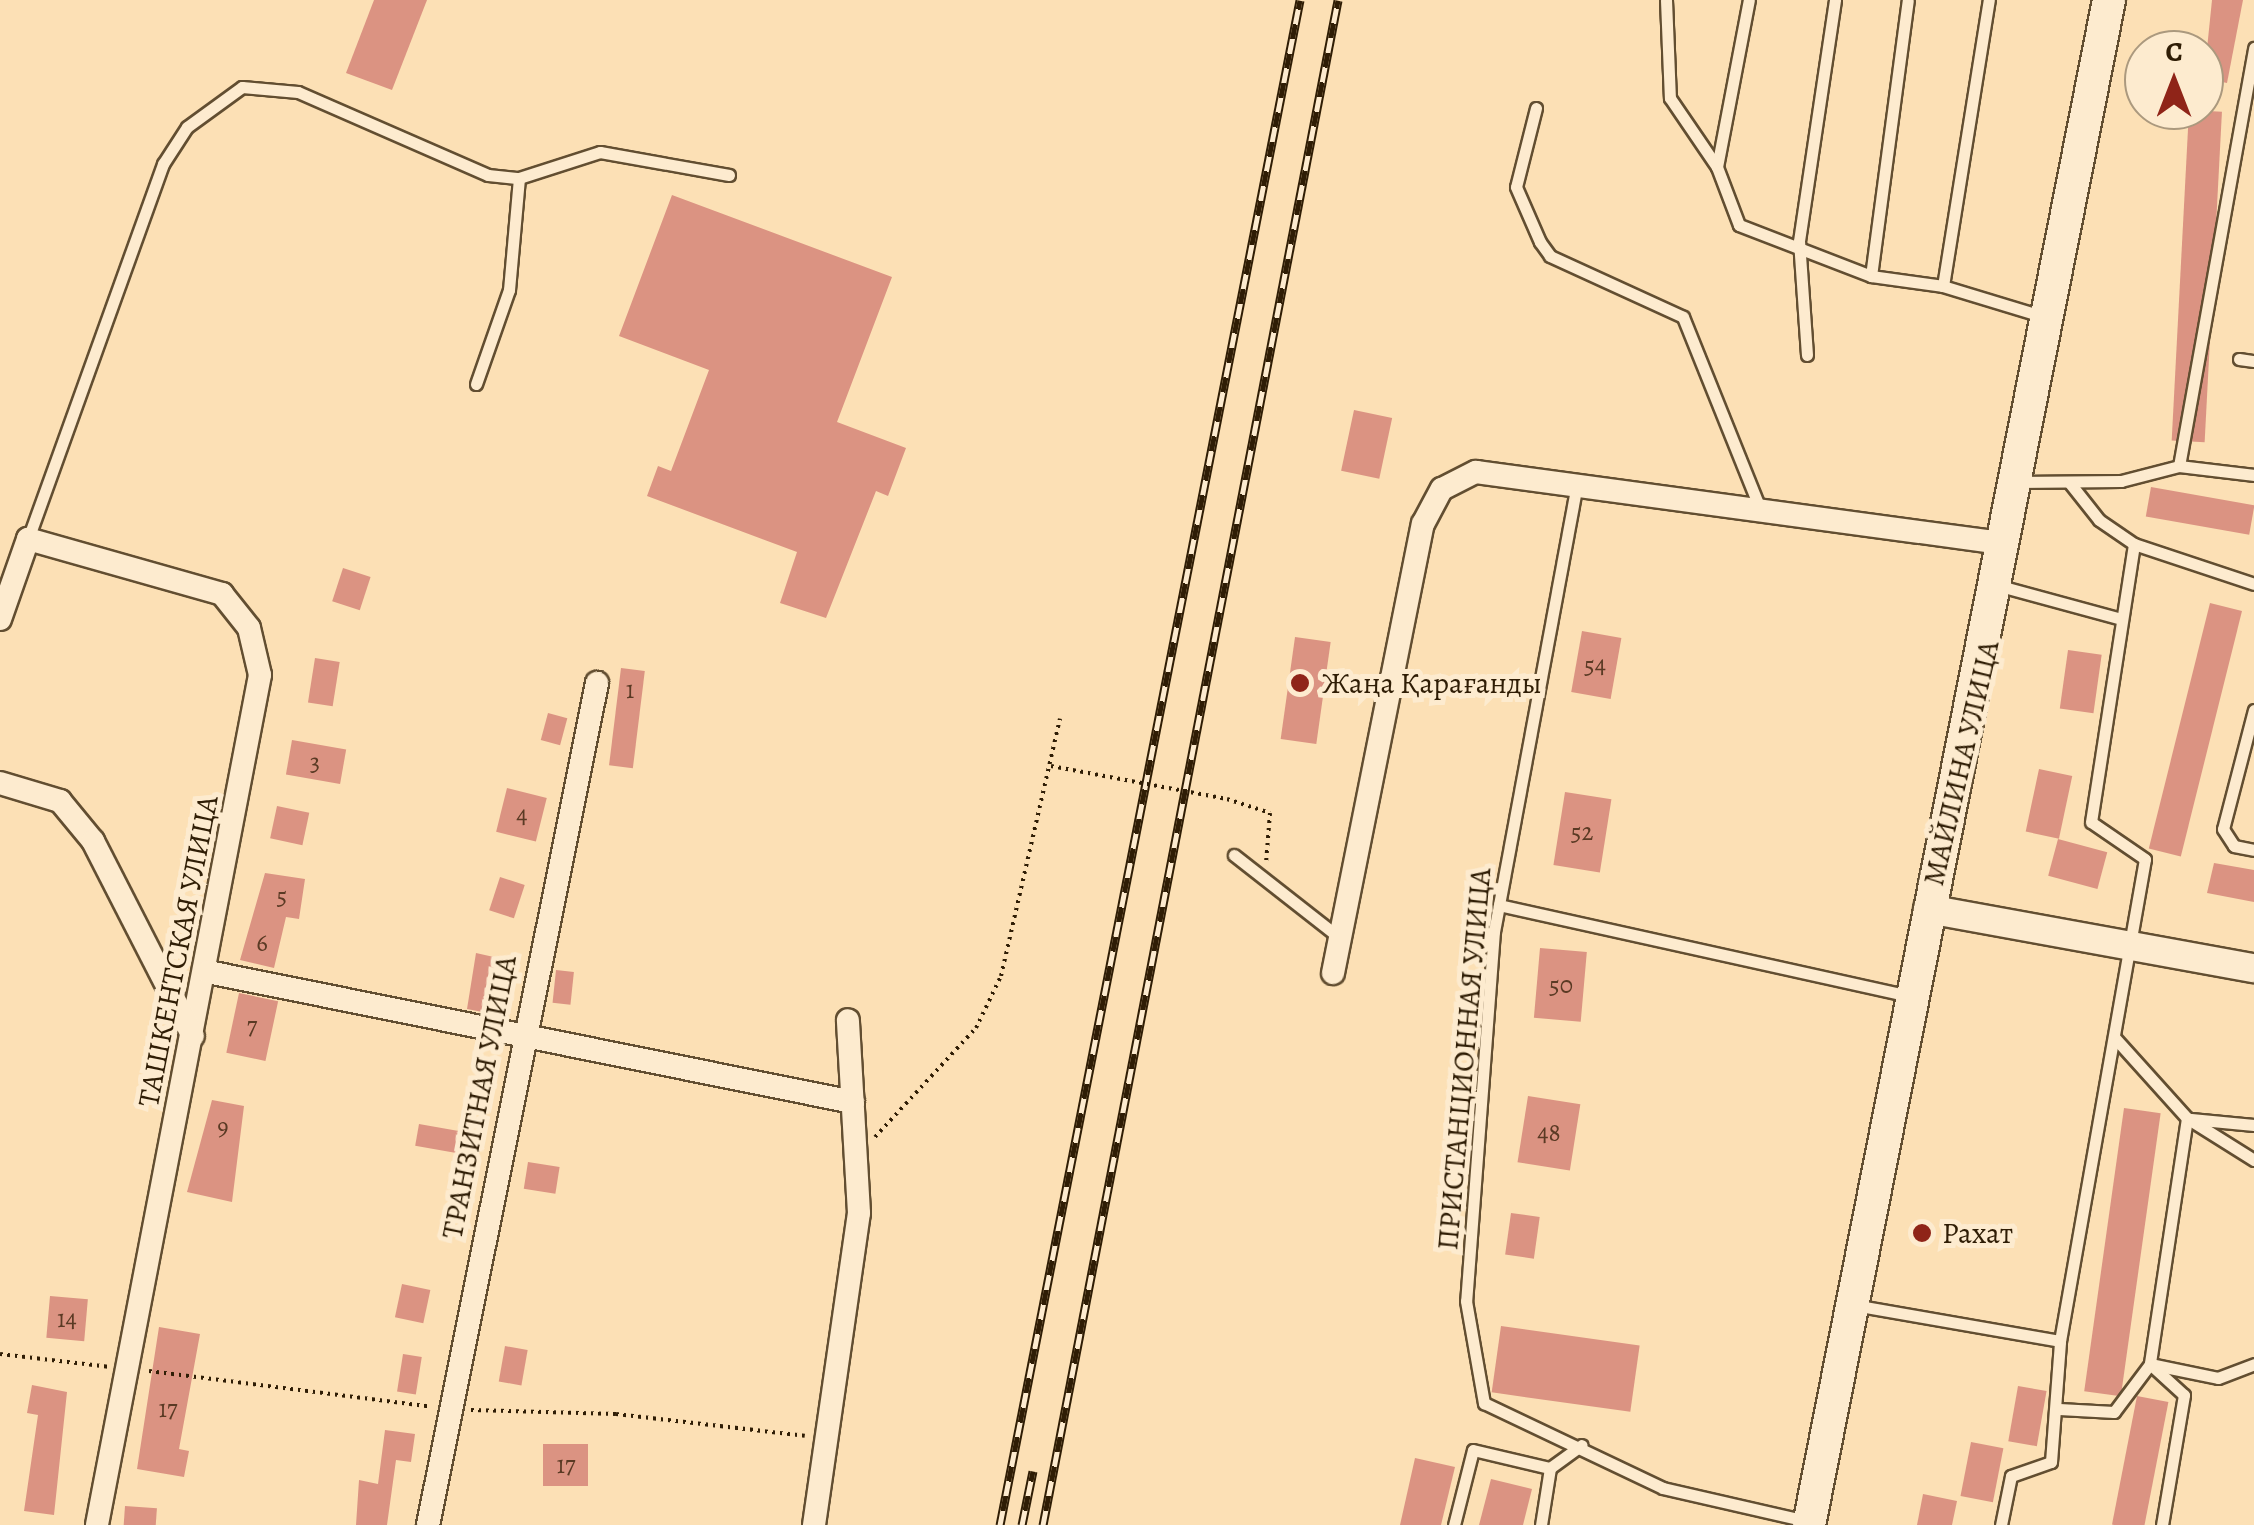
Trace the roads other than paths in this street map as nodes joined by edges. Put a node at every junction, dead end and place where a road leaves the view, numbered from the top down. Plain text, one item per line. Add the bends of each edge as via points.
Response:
1 (1666, 0) edge
2 (1750, 0) edge
3 (1835, 0) edge
4 (1908, 0) edge
5 (1989, 0) edge
6 (2108, 0) edge
7 (2254, 48) edge
8 (1536, 108) dead end
9 (1717, 167) junction
10 (729, 176) dead end
11 (518, 178) junction
12 (1800, 242) junction
13 (1871, 276) junction
14 (1943, 286) junction
15 (2045, 318) junction
16 (1807, 356) dead end
17 (2239, 359) dead end
18 (2254, 361) edge
19 (476, 384) dead end
20 (2178, 466) junction
21 (2254, 475) edge
22 (2014, 482) junction
23 (2069, 482) junction
24 (1577, 484) junction
25 (1760, 509) junction
26 (28, 539) junction
27 (2001, 543) junction
28 (2134, 544) junction
29 (2254, 584) edge
30 (2000, 586) junction
31 (2118, 618) junction
32 (0, 619) edge
33 (596, 682) dead end
34 (2254, 710) edge
35 (0, 782) edge
36 (2254, 850) edge
37 (1234, 855) dead end
38 (1498, 905) junction
39 (1928, 909) junction
40 (1340, 938) junction
41 (2134, 948) junction
42 (2254, 968) edge
43 (208, 972) junction
44 (1334, 973) dead end
45 (1912, 997) junction
46 (848, 1020) dead end
47 (193, 1036) junction
48 (520, 1036) junction
49 (2114, 1037) junction
50 (852, 1102) junction
51 (2187, 1118) junction
52 (2254, 1125) edge
53 (2254, 1160) edge
54 (1854, 1305) junction
55 (2060, 1341) junction
56 (2150, 1364) junction
57 (2254, 1364) edge
58 (2060, 1409) junction
59 (1582, 1446) junction
60 (1550, 1468) junction
61 (1809, 1523) edge
62 (96, 1525) edge
63 (428, 1525) edge
64 (814, 1525) edge
65 (1454, 1525) edge
66 (1540, 1525) edge
67 (2001, 1525) edge
68 (2162, 1525) edge

1 - 9 lane via 1670,98
2 - 9 lane
3 - 12 lane
4 - 13 lane
5 - 14 lane
6 - 15 main road, МАЙЛИНА УЛИЦА
7 - 20 lane
8 - 25 lane via 1516,188 1540,242 1550,256 1683,316
9 - 12 lane via 1739,226
10 - 11 lane via 600,152
11 - 19 lane via 509,290
11 - 26 lane via 488,175 271,84 212,104 163,164
12 - 13 lane
12 - 16 lane
13 - 14 lane
14 - 15 lane
15 - 22 main road, МАЙЛИНА УЛИЦА
17 - 18 lane
20 - 21 lane
20 - 23 lane
22 - 23 lane
22 - 27 main road, МАЙЛИНА УЛИЦА
23 - 28 lane via 2099,520
24 - 25 street
24 - 38 lane, ПРИСТАНЦИОННАЯ УЛИЦА
24 - 40 street via 1476,472 1442,489 1424,524
25 - 27 street
26 - 32 street
26 - 43 street, ТАШКЕНТСКАЯ УЛИЦА via 222,594 249,628 260,676
27 - 30 main road, МАЙЛИНА УЛИЦА
28 - 29 lane
28 - 31 lane
30 - 31 lane
30 - 39 main road, МАЙЛИНА УЛИЦА
31 - 41 lane via 2091,822 2146,859
33 - 48 street, ТРАНЗИТНАЯ УЛИЦА
34 - 36 lane via 2223,829 2234,846
35 - 47 street via 60,802 93,841
37 - 40 lane
38 - 45 lane
38 - 59 lane, ПРИСТАНЦИОННАЯ УЛИЦА via 1466,1301 1484,1403
39 - 41 street
39 - 45 main road, МАЙЛИНА УЛИЦА
40 - 44 street
41 - 42 street
41 - 49 lane
43 - 47 street, ТАШКЕНТСКАЯ УЛИЦА
43 - 48 street
45 - 54 main road, МАЙЛИНА УЛИЦА
46 - 50 street
47 - 62 street, ТАШКЕНТСКАЯ УЛИЦА
48 - 50 street
48 - 63 street, ТРАНЗИТНАЯ УЛИЦА
49 - 51 lane
49 - 55 lane
50 - 64 street via 859,1213
51 - 52 lane
51 - 53 lane
51 - 56 lane
54 - 55 lane
54 - 61 main road, МАЙЛИНА УЛИЦА
55 - 58 lane
56 - 57 lane via 2218,1378
56 - 58 lane via 2114,1412
56 - 68 lane via 2184,1394
58 - 67 lane via 2051,1462 2011,1476
59 - 60 lane
59 - 61 lane via 1663,1488
60 - 65 lane via 1473,1450
60 - 66 lane

